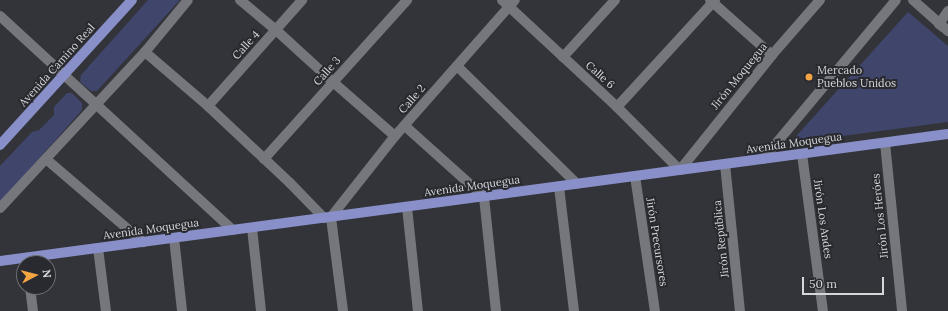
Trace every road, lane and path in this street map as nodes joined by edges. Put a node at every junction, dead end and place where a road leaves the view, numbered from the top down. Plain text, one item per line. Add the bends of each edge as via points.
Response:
1 (132, 0) edge
2 (188, 0) edge
3 (240, 0) edge
4 (302, 0) edge
5 (407, 0) edge
6 (615, 0) edge
7 (820, 0) edge
8 (896, 0) edge
9 (914, 0) edge
10 (713, 1) edge
11 (509, 2) edge
12 (948, 11) edge
13 (0, 16) edge
14 (939, 24) junction
15 (276, 30) junction
16 (948, 31) edge
17 (145, 52) junction
18 (772, 55) junction
19 (563, 57) junction
20 (457, 66) junction
21 (65, 74) junction
22 (333, 82) junction
23 (95, 105) junction
24 (208, 106) junction
25 (617, 107) junction
26 (405, 126) junction
27 (948, 134) edge
28 (395, 136) junction
29 (885, 143) junction
30 (0, 146) edge
31 (802, 154) junction
32 (46, 159) junction
33 (264, 159) junction
34 (762, 159) junction
35 (725, 164) junction
36 (680, 170) junction
37 (635, 176) junction
38 (576, 184) junction
39 (559, 186) junction
40 (484, 197) junction
41 (407, 207) junction
42 (0, 208) edge
43 (327, 218) junction
44 (252, 228) junction
45 (233, 230) junction
46 (174, 238) junction
47 (143, 242) junction
48 (98, 248) junction
49 (56, 255) edge
50 (16, 261) edge
51 (0, 262) edge
52 (31, 295) edge
53 (33, 311) edge
54 (106, 311) edge
55 (182, 311) edge
56 (261, 311) edge
57 (343, 311) edge
58 (418, 311) edge
59 (496, 311) edge
60 (574, 311) edge
61 (656, 311) edge
62 (740, 311) edge
63 (823, 311) edge
64 (902, 311) edge

1 - 21 main road, Avenida Camino Real
2 - 17 street
3 - 15 street
4 - 15 street, Calle 4
5 - 22 street, Calle 3
6 - 19 street
7 - 18 street, Jirón Moquegua
8 - 34 street
9 - 14 street
10 - 18 street
10 - 25 street
11 - 19 street, Calle 6
11 - 20 street, Calle 2
12 - 14 street
13 - 21 street
14 - 16 street
15 - 22 street
15 - 24 street, Calle 4
17 - 23 street
17 - 24 street
18 - 36 street, Jirón Moquegua
19 - 25 street, Calle 6
20 - 26 street, Calle 2
20 - 38 street
21 - 23 street
21 - 30 main road, Avenida Camino Real
22 - 28 street
22 - 33 street, Calle 3
23 - 32 street
23 - 45 street
24 - 33 street
25 - 36 street, Calle 6
26 - 28 street, Calle 2
26 - 40 street
27 - 29 main road, Avenida Moquegua
28 - 43 street, Calle 2
29 - 31 main road, Avenida Moquegua
29 - 64 street, Jirón Los Heróes
31 - 34 main road, Avenida Moquegua
31 - 63 street, Jirón Los Andes
32 - 42 street
32 - 47 street
33 - 43 street
34 - 35 main road, Avenida Moquegua
35 - 36 main road, Avenida Moquegua
35 - 62 street, Jirón República
36 - 37 main road, Avenida Moquegua
37 - 38 main road, Avenida Moquegua
37 - 61 street, Jirón Precursores
38 - 39 main road, Avenida Moquegua
39 - 40 main road, Avenida Moquegua
39 - 60 street
40 - 41 main road, Avenida Moquegua
40 - 59 street
41 - 43 main road, Avenida Moquegua
41 - 58 street
43 - 44 main road, Avenida Moquegua
43 - 57 street
44 - 45 main road, Avenida Moquegua
44 - 56 street
45 - 46 main road, Avenida Moquegua
46 - 47 main road, Avenida Moquegua
46 - 55 street
47 - 48 main road, Avenida Moquegua
48 - 49 main road, Avenida Moquegua
48 - 54 street
50 - 51 main road, Avenida Moquegua
52 - 53 street

